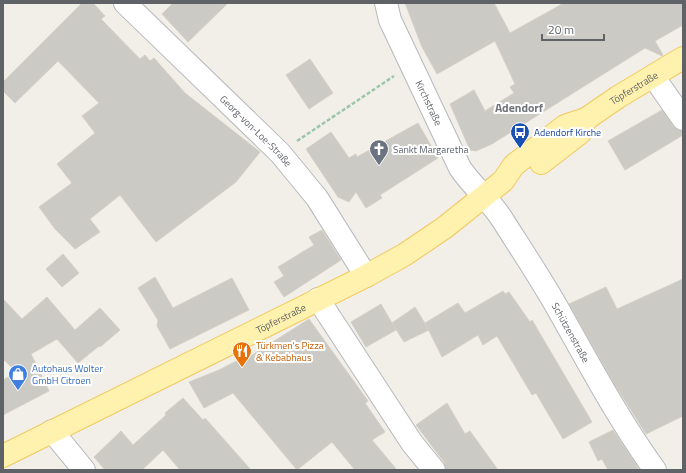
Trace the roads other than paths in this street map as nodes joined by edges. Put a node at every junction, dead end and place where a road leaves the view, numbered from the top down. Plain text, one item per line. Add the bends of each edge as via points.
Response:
1 (125, 3) edge
2 (386, 3) edge
3 (683, 58) edge
4 (653, 76) junction
5 (683, 119) edge
6 (484, 196) junction
7 (366, 276) junction
8 (318, 300) junction
9 (52, 431) junction
10 (3, 456) edge
11 (84, 470) edge
12 (434, 470) edge
13 (655, 470) edge

1 - 7 street, Georg-von-Loe-Straße via 280,153 317,198
2 - 6 street, Kirchstraße via 390,20 460,168 469,182
3 - 4 main road, Töpferstraße
4 - 5 street
4 - 6 main road, Töpferstraße via 586,119 580,133 523,176 504,181
6 - 7 main road, Töpferstraße via 444,228 404,255
6 - 13 street, Schützenstraße via 505,223 557,308 629,435
7 - 8 main road, Töpferstraße
8 - 9 main road, Töpferstraße
8 - 12 street via 412,443
9 - 10 main road, Töpferstraße
9 - 11 street

